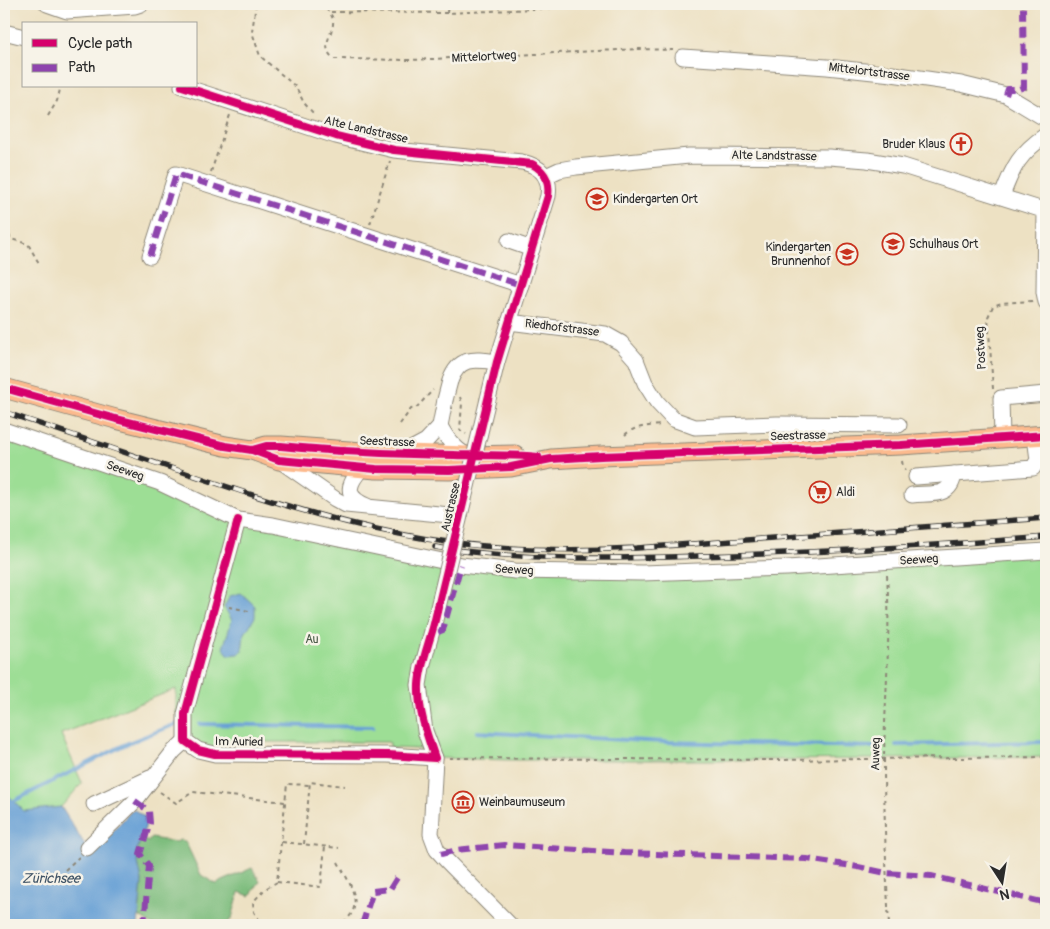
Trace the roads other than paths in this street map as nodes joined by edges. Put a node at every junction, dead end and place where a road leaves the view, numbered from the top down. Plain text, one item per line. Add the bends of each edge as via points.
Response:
1 (47, 4) edge
2 (141, 4) edge
3 (4, 32) edge
4 (22, 36) edge
5 (679, 54) road end
6 (188, 88) edge
7 (1046, 119) edge
8 (1046, 134) edge
9 (546, 176) junction
10 (1002, 196) junction
11 (1046, 211) edge
12 (509, 241) dead end
13 (532, 248) junction
14 (150, 256) dead end
15 (520, 285) junction
16 (1039, 302) edge
17 (509, 322) junction
18 (497, 362) junction
19 (4, 388) edge
20 (1046, 394) edge
21 (899, 425) dead end
22 (440, 426) junction
23 (4, 430) edge
24 (1041, 436) edge
25 (1002, 438) junction
26 (252, 450) junction
27 (402, 454) junction
28 (467, 456) junction
29 (551, 459) junction
30 (279, 460) junction
31 (362, 468) junction
32 (954, 474) junction
33 (916, 477) dead end
34 (912, 495) dead end
35 (368, 506) junction
36 (460, 516) junction
37 (238, 520) junction
38 (1046, 550) edge
39 (185, 741) junction
40 (435, 758) junction
41 (150, 780) junction
42 (94, 804) dead end
43 (88, 848) road end
44 (510, 925) edge

1 - 2 street via 67,11
3 - 4 street
5 - 7 street, Mittelortstrasse via 826,67 962,84 1006,95
6 - 9 street, Alte Landstrasse via 336,136 394,150 522,162 538,168
8 - 10 street via 1020,156
9 - 10 street, Alte Landstrasse via 576,167 688,156 829,157 903,166
9 - 13 street, Austrasse via 549,191
10 - 11 street, Alte Landstrasse
11 - 16 street via 1044,292
12 - 13 street
13 - 15 street, Austrasse
14 - 15 street via 176,174
15 - 17 street, Austrasse
17 - 18 street, Austrasse
17 - 21 street, Riedhofstrasse via 605,334 621,343 636,360 657,402 673,419 695,427
18 - 22 street, bridge via 475,359 458,367 450,381
18 - 36 street, Austrasse, bridge
19 - 26 main road, Seestrasse via 116,419
20 - 25 street via 1000,398
22 - 27 street via 426,441
22 - 28 street via 449,441
23 - 37 street, Seeweg via 160,483
24 - 25 main road, Seestrasse
24 - 32 street via 1038,460 1033,468
25 - 29 main road, Seestrasse
26 - 27 main road, Seestrasse via 281,446
26 - 30 main road, Seestrasse
27 - 28 main road, Seestrasse
28 - 29 main road, Seestrasse via 510,454
29 - 31 main road, Seestrasse via 511,467 439,470
30 - 31 main road, Seestrasse
30 - 35 street via 335,500 355,507
31 - 35 street via 350,485 350,492 354,499
32 - 33 street
32 - 34 street via 949,489
35 - 36 street
36 - 40 street, Austrasse, bridge via 419,685 425,731
37 - 38 street, Seeweg via 442,562 515,571 642,573 787,568
37 - 39 street via 185,714
39 - 40 street, Im Auried via 198,750 215,754
39 - 41 street
40 - 44 street, Austrasse via 430,834 437,850
41 - 42 street
41 - 43 street

